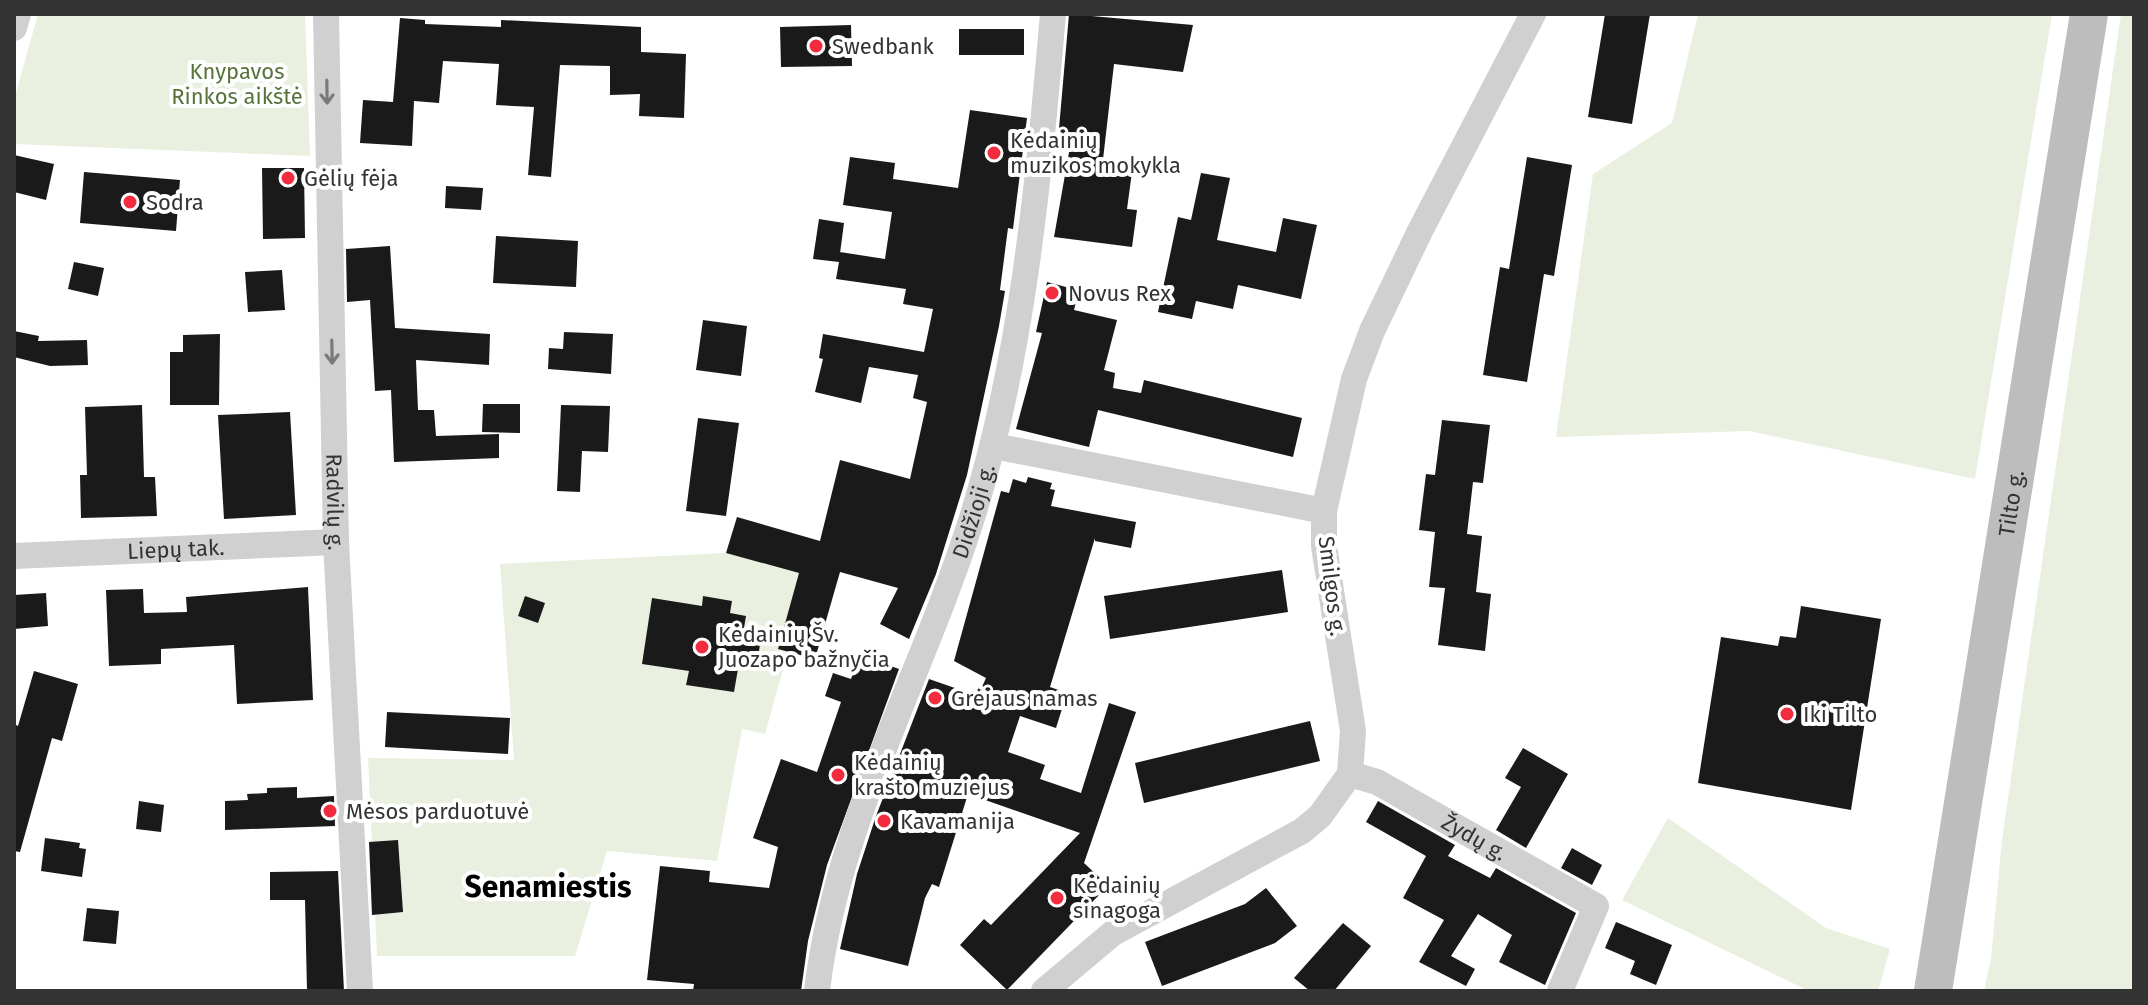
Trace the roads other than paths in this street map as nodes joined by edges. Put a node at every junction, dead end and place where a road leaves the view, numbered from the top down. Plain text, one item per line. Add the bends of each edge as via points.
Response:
1 (18, 14) edge
2 (326, 14) edge
3 (1053, 14) edge
4 (1533, 14) edge
5 (2089, 14) edge
6 (14, 28) edge
7 (994, 446) junction
8 (1324, 511) junction
9 (336, 542) junction
10 (14, 556) edge
11 (1350, 774) junction
12 (360, 991) edge
13 (817, 991) edge
14 (1044, 991) edge
15 (1560, 991) edge
16 (1933, 991) edge

1 - 6 street
2 -> 9 street, Radvilų g.
3 - 7 street, Didžioji g. via 1034,230
4 - 8 street, Smilgos g. via 1372,331 1354,379
5 - 16 main road, Tilto g.
7 - 8 street
7 - 13 street, Didžioji g. via 850,845
8 - 11 street, Smilgos g. via 1324,546 1353,731
9 - 10 street, Liepų tak.
9 - 12 street, Radvilų g.
11 - 14 street via 1320,816 1302,831 1113,933
11 - 15 street, Žydų g. via 1377,782 1596,906

